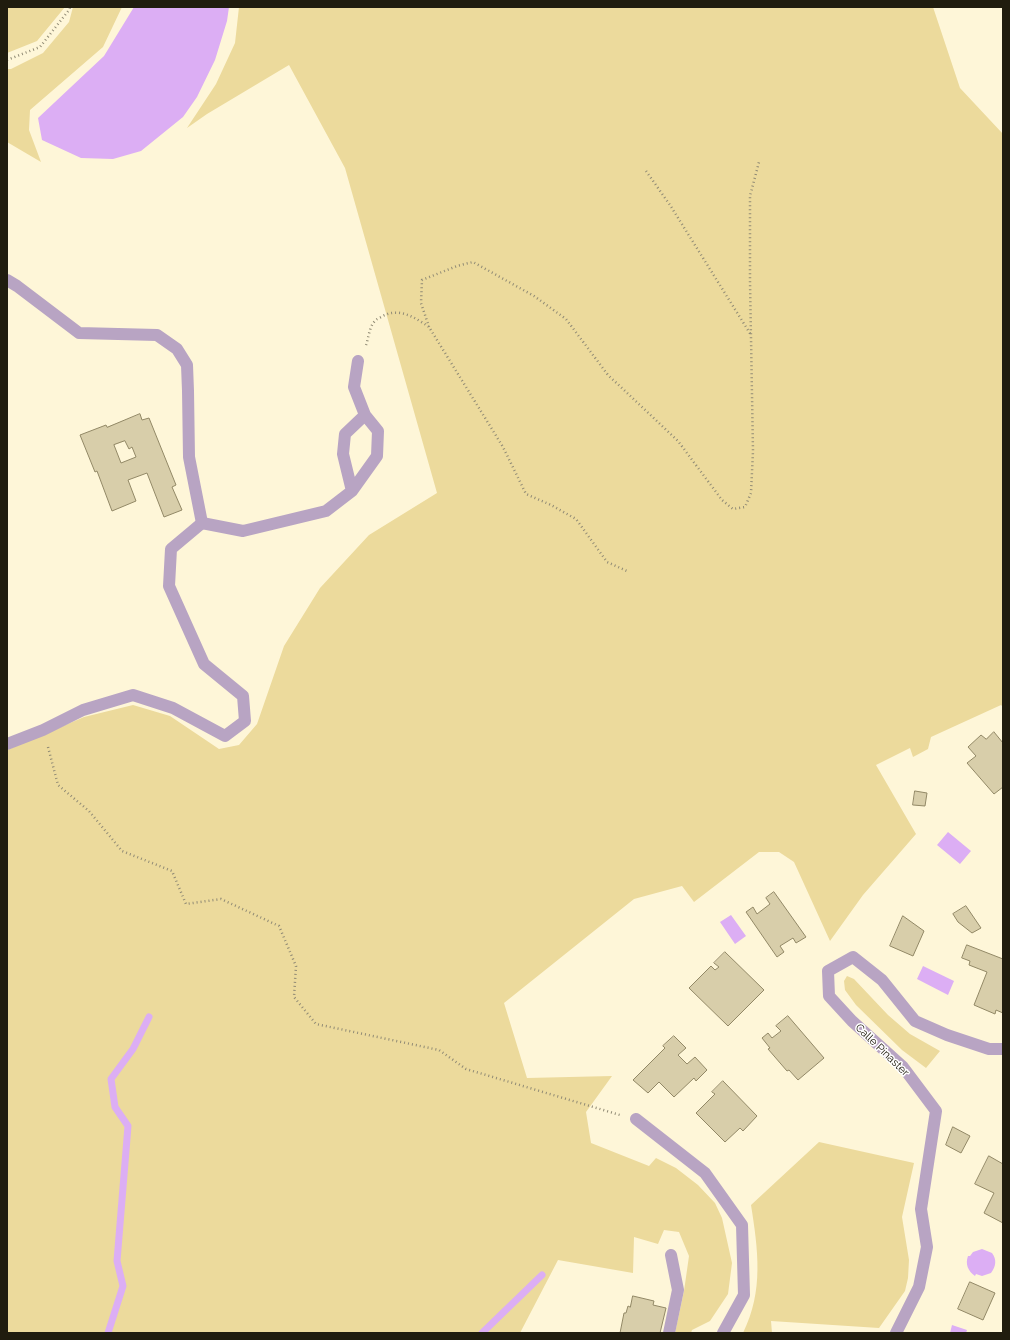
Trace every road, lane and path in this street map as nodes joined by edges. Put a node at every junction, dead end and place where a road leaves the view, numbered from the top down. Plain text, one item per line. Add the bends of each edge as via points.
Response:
1 (70, 7) edge
2 (7, 60) edge
3 (759, 162) dead end
4 (646, 171) dead end
5 (7, 280) edge
6 (429, 327) junction
7 (752, 336) junction
8 (358, 361) joint
9 (365, 415) junction
10 (352, 491) junction
11 (202, 522) junction
12 (627, 571) dead end
13 (43, 730) junction
14 (7, 744) edge
15 (1003, 1049) edge
16 (636, 1119) joint
17 (671, 1255) dead end
18 (669, 1333) edge
19 (723, 1333) edge
20 (896, 1333) edge

1 - 2 path via 40,47
3 - 7 path via 750,196
4 - 7 path
5 - 11 street via 79,333 157,335 178,349 186,365 189,457
6 - 7 path via 421,303 422,280 457,266 472,262 534,296 566,319 608,375 678,441 722,500 733,509 745,507 751,493 754,451
6 - 8 path via 402,312 386,314 375,320
6 - 12 path via 503,447 526,494 576,519 607,562
8 - 9 street via 354,387
9 - 10 street via 346,434 343,454
9 - 10 street via 378,431 377,456
10 - 11 street via 326,511 244,531
11 - 13 street via 171,549 169,586 204,664 243,696 245,721 225,736 173,708 133,695 83,710
13 - 14 street
13 - 16 path via 58,785 89,811 122,851 172,872 186,904 221,899 279,926 296,966 294,997 316,1024 439,1050 466,1069
15 - 20 street, Calle Pinaster via 975,1044 915,1021 882,980 853,957 828,970 829,996 852,1021 903,1067 936,1111 921,1208 927,1247 919,1286
16 - 19 street via 705,1173 742,1225 744,1295
17 - 18 street via 678,1290

